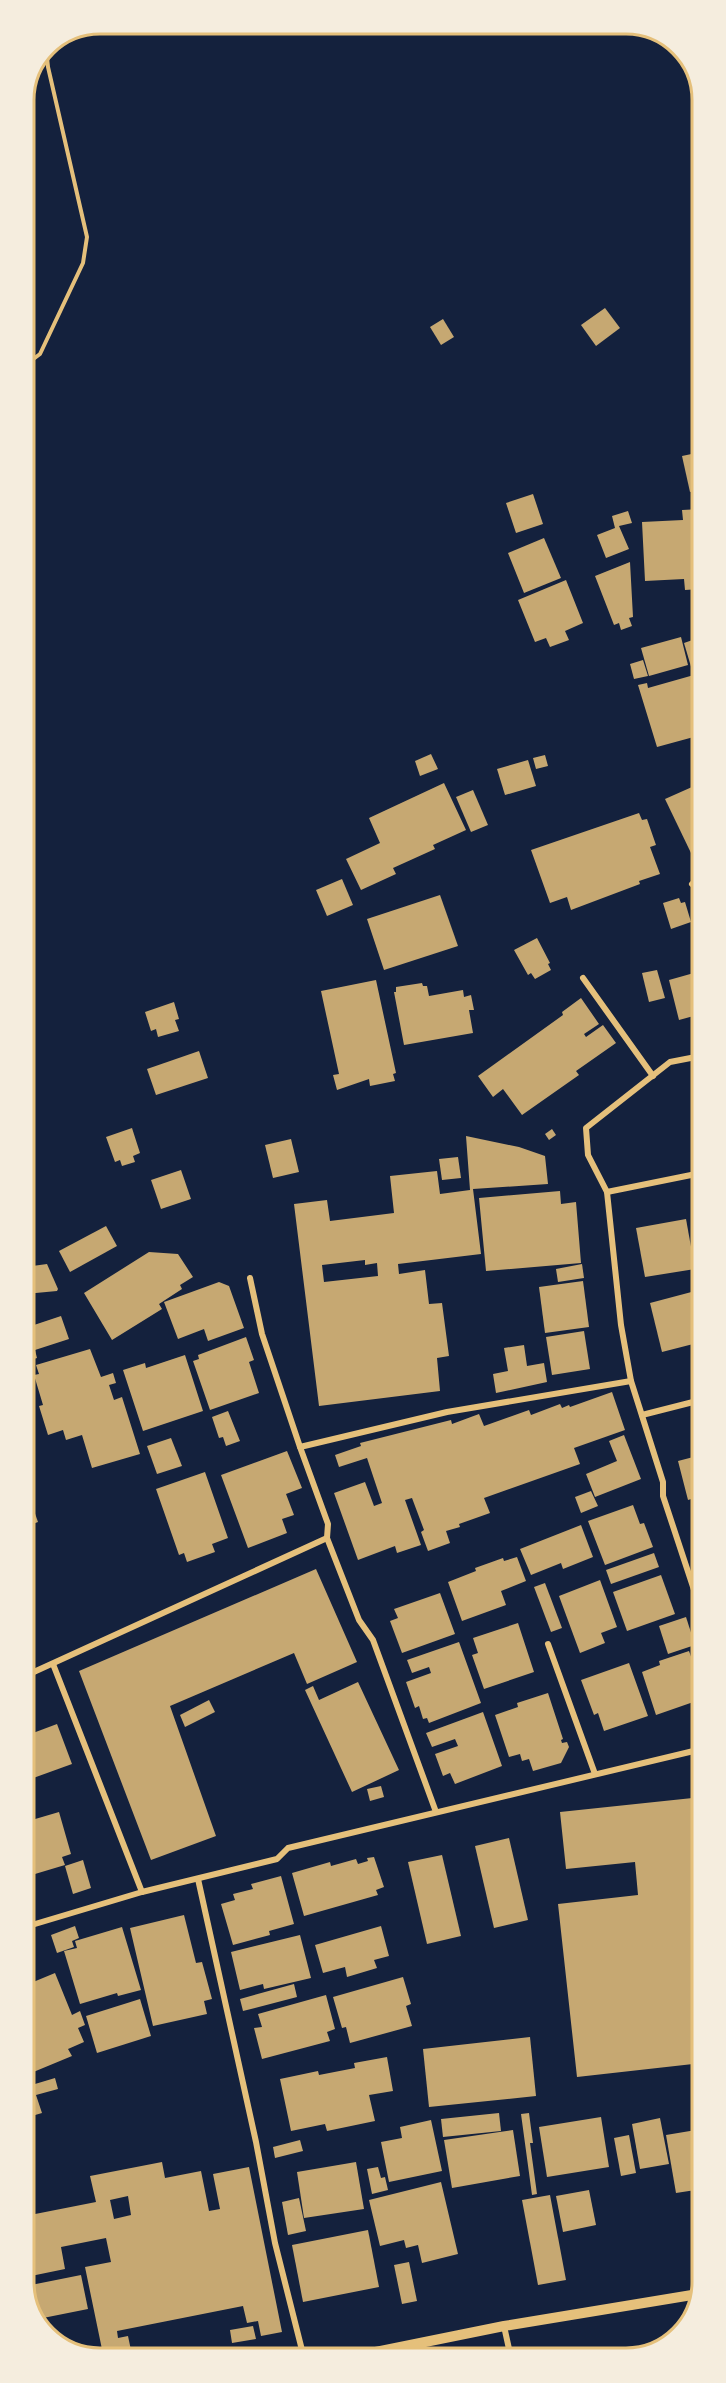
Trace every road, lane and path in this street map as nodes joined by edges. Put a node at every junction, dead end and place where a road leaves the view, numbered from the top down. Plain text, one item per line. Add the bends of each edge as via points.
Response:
1 (47, 62) edge
2 (35, 358) edge
3 (583, 978) dead end
4 (692, 1058) edge
5 (653, 1076) junction
6 (692, 1175) edge
7 (607, 1192) junction
8 (250, 1278) dead end
9 (631, 1381) junction
10 (692, 1402) edge
11 (642, 1415) junction
12 (300, 1447) junction
13 (327, 1538) junction
14 (692, 1584) edge
15 (548, 1644) dead end
16 (53, 1664) junction
17 (35, 1672) edge
18 (692, 1751) edge
19 (595, 1774) junction
20 (436, 1812) junction
21 (198, 1879) junction
22 (142, 1892) junction
23 (35, 1924) edge
24 (690, 2295) edge
25 (504, 2326) junction
26 (301, 2348) edge
27 (395, 2348) edge
28 (509, 2348) edge

1 - 2 path via 87,237 83,263
3 - 5 street
4 - 5 street via 670,1062
5 - 7 street via 586,1128 588,1155
6 - 7 street
7 - 9 street
8 - 12 street via 262,1334
9 - 11 street
9 - 12 street via 447,1412
10 - 11 street
11 - 14 street
12 - 13 street via 328,1524
13 - 16 street
13 - 20 street via 359,1620 373,1640
15 - 19 street
16 - 17 street
16 - 22 street
18 - 19 street
19 - 20 street
20 - 21 street via 288,1848 277,1859
21 - 22 street
21 - 26 street via 256,2142 274,2243
22 - 23 street
24 - 25 street
25 - 27 street
25 - 28 street

